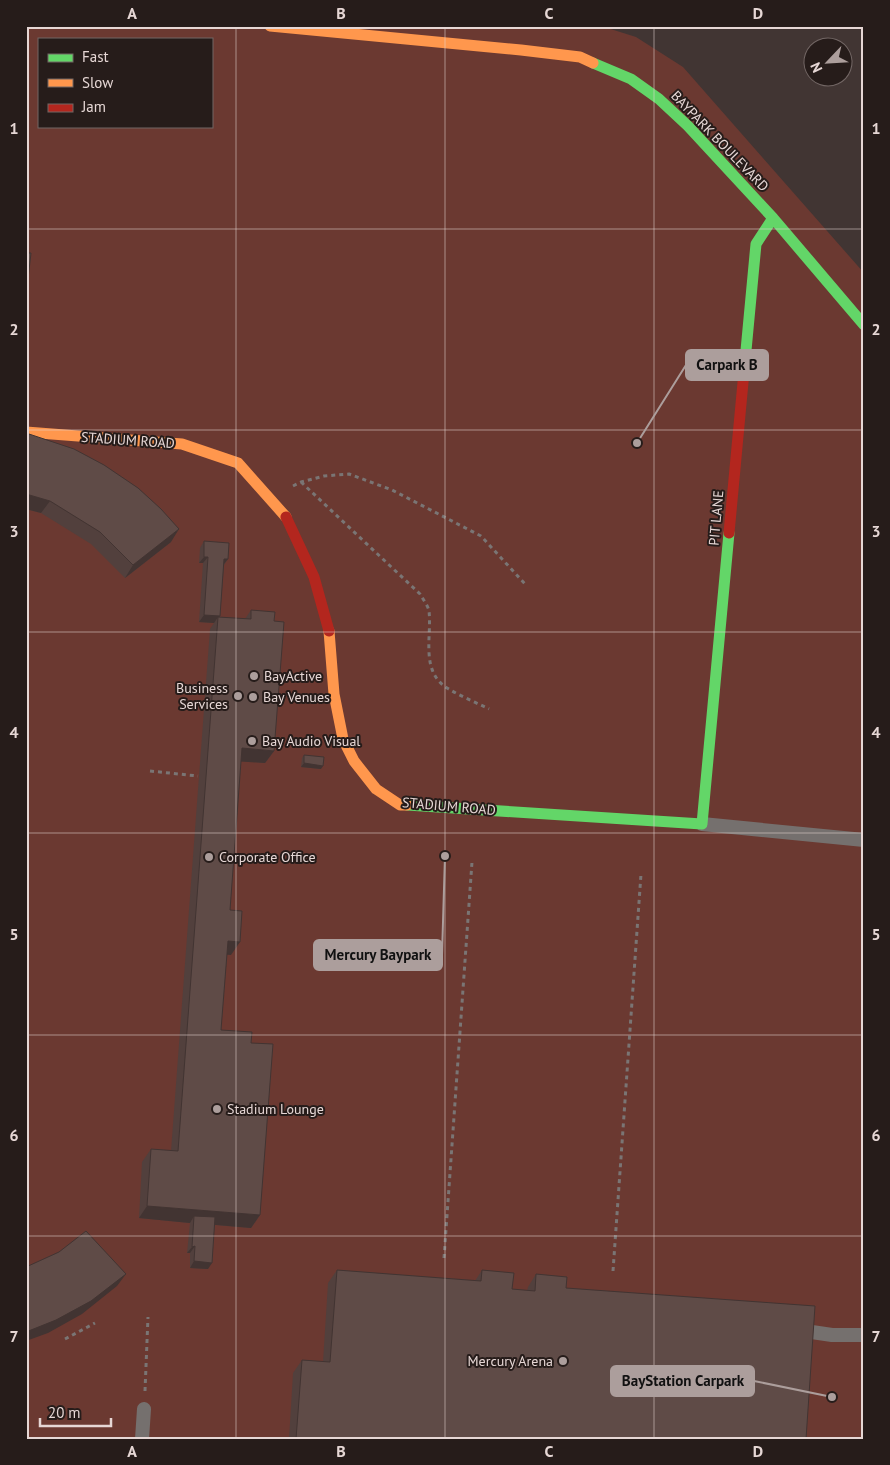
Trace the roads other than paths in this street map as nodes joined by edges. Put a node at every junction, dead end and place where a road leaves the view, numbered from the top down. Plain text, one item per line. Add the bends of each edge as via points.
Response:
1 (270, 26) edge
2 (773, 218) junction
3 (864, 325) edge
4 (26, 432) edge
5 (702, 824) junction
6 (864, 840) edge
7 (805, 1332) edge
8 (864, 1335) edge
9 (144, 1409) road end
10 (142, 1439) edge

1 - 2 street, BAYPARK BOULEVARD via 580,57 631,79 658,99 688,126
2 - 3 street, BAYPARK BOULEVARD
2 - 5 street, PIT LANE via 756,244
4 - 5 street, STADIUM ROAD via 182,444 238,463 286,515 314,577 330,636 334,694 343,739 354,762 376,789 400,805
5 - 6 lane, STADIUM ROAD
7 - 8 lane
9 - 10 lane

